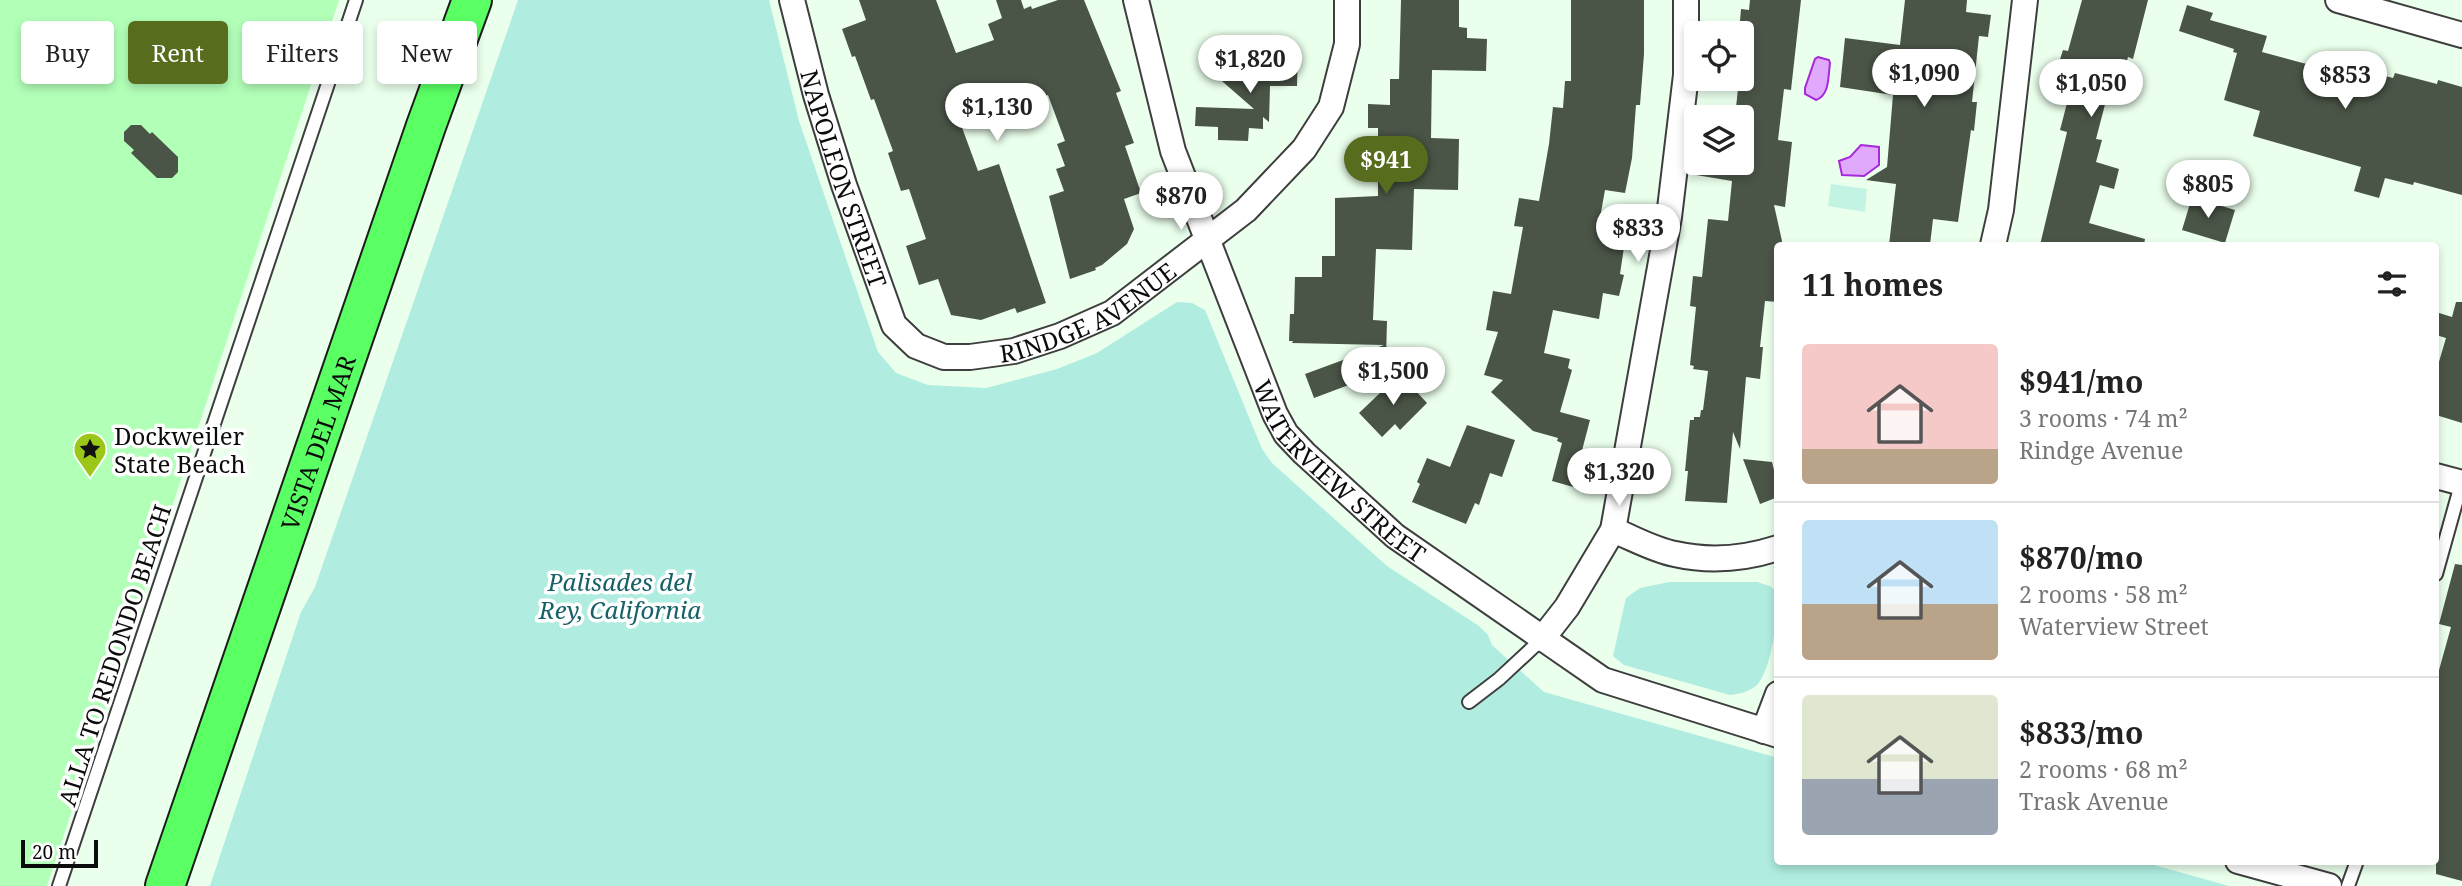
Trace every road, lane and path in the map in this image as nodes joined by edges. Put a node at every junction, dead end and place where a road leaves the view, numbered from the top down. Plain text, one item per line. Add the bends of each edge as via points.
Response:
1 (356, 0) edge
2 (472, 0) edge
3 (792, 0) edge
4 (1136, 0) edge
5 (1347, 0) edge
6 (1686, 0) edge
7 (2025, 0) edge
8 (2338, 0) edge
9 (2462, 34) edge
10 (1207, 241) junction
11 (1994, 242) edge
12 (916, 346) joint
13 (2439, 477) edge
14 (2462, 482) edge
15 (1613, 530) junction
16 (1774, 549) edge
17 (2439, 563) edge
18 (1542, 639) junction
19 (1469, 702) dead end
20 (1771, 733) edge
21 (2253, 865) edge
22 (2356, 865) edge
23 (59, 886) edge
24 (165, 886) edge
25 (2329, 886) edge
26 (2348, 886) edge

1 - 23 lane, ALLA TO REDONDO BEACH
2 - 24 main road, VISTA DEL MAR
3 - 12 street, NAPOLEON STREET via 820,107 878,283 894,325
4 - 10 street, WATERVIEW STREET via 1173,151
5 - 10 street, RINDGE AVENUE via 1347,44 1331,107 1304,149 1246,210
6 - 15 street via 1686,75 1669,217
7 - 11 street
8 - 9 street
10 - 12 street, RINDGE AVENUE via 1112,313 1060,336 1014,351 970,357 944,357
10 - 18 street, WATERVIEW STREET via 1286,434 1395,536
13 - 14 street
14 - 17 lane
15 - 16 street via 1674,554 1708,559 1748,557
15 - 18 street
18 - 19 lane
18 - 20 street, WATERVIEW STREET via 1604,680
21 - 25 street
22 - 26 lane

